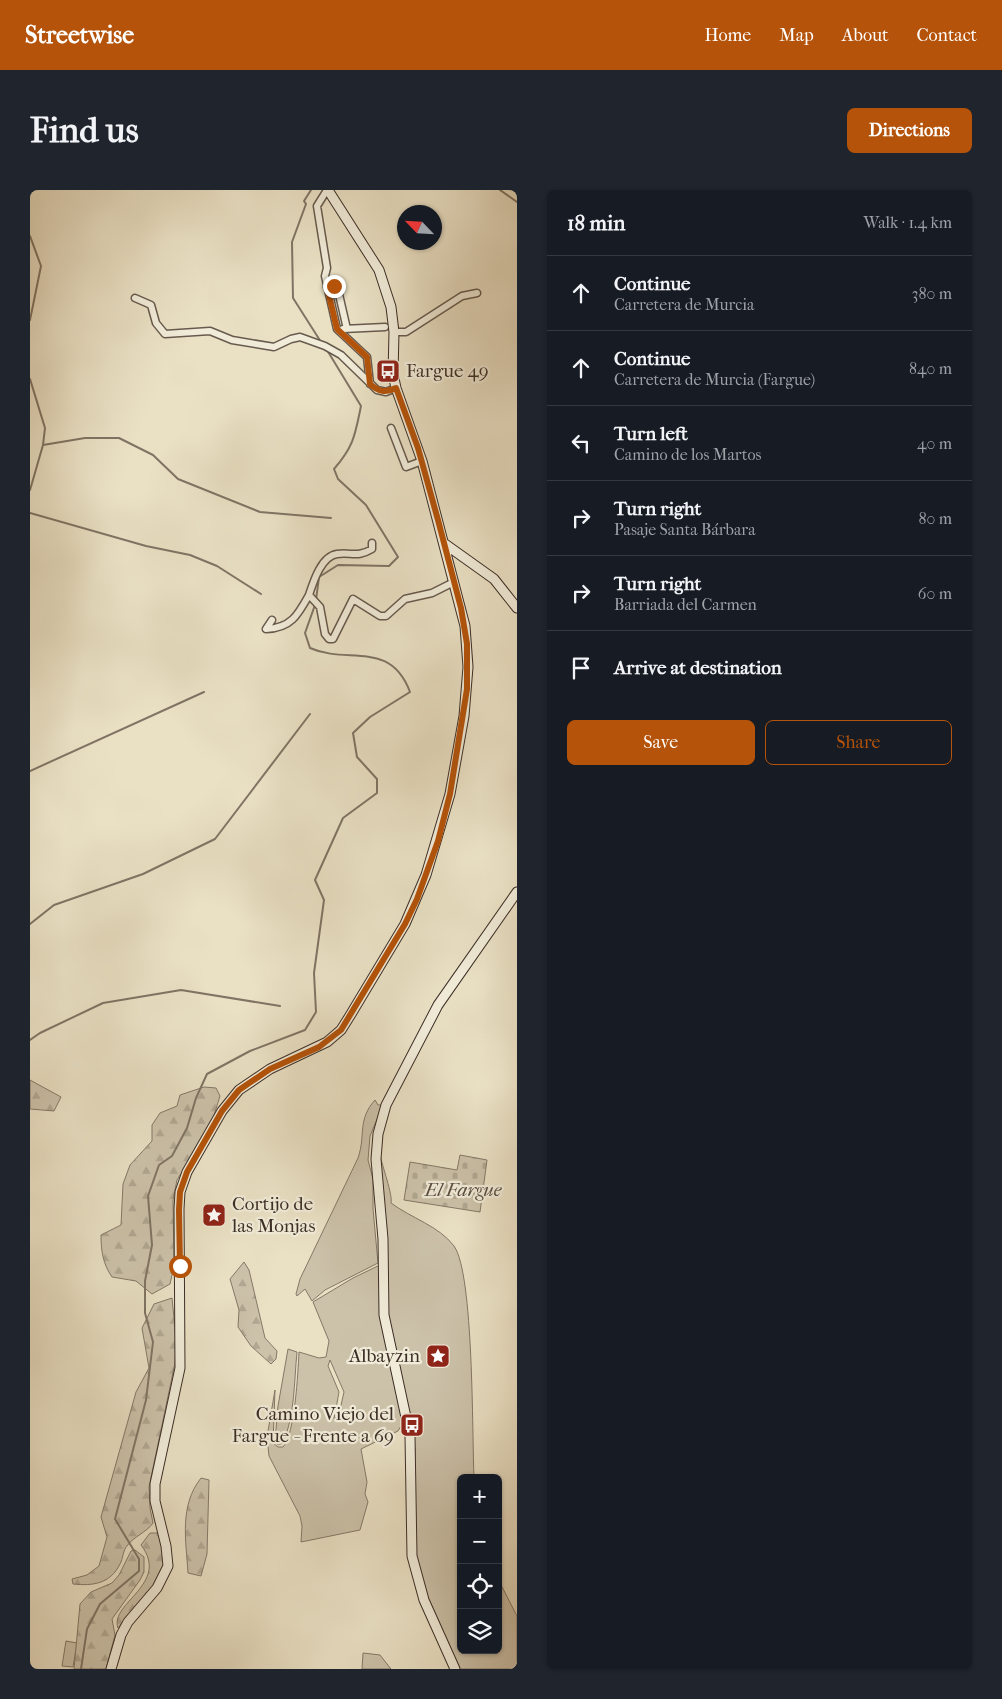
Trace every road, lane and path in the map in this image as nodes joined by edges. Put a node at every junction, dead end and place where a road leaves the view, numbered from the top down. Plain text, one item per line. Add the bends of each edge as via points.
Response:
1 (328, 190) edge
2 (327, 287) junction
3 (476, 293) dead end
4 (135, 298) dead end
5 (385, 327) dead end
6 (337, 329) junction
7 (347, 329) junction
8 (394, 332) junction
9 (370, 384) junction
10 (396, 388) junction
11 (391, 428) dead end
12 (422, 461) junction
13 (372, 543) dead end
14 (445, 544) junction
15 (454, 582) junction
16 (308, 595) junction
17 (517, 608) edge
18 (272, 620) dead end
19 (517, 892) edge
20 (111, 1669) edge
21 (455, 1669) edge

1 - 2 street via 317,206
1 - 8 main road via 379,270 391,307
2 - 6 street
2 - 7 street via 334,286 338,290
3 - 8 street via 462,296 406,332
4 - 9 street via 151,305 156,323 165,334 210,331 232,340 267,347 300,337 313,340 341,355
5 - 7 street
6 - 7 street
6 - 9 street via 367,357
8 - 10 main road
9 - 10 street via 386,392
10 - 12 main road
11 - 12 street via 406,466
12 - 14 main road
13 - 16 street via 372,549 361,555 336,554 329,557
14 - 15 main road
14 - 17 main road via 494,579
15 - 16 street via 432,593 405,599 386,616 380,616 353,599 333,639 325,634 320,607
15 - 20 main road via 465,626 468,674 464,716 438,841 417,899 341,1030 319,1047 270,1069 239,1090 222,1111 183,1181 179,1210 180,1368 155,1501 168,1566 157,1588 121,1635
16 - 18 street via 299,615 291,622 266,628
19 - 21 main road via 438,1005 386,1106 378,1134 376,1159 383,1239 384,1315 410,1436 412,1556 424,1600

